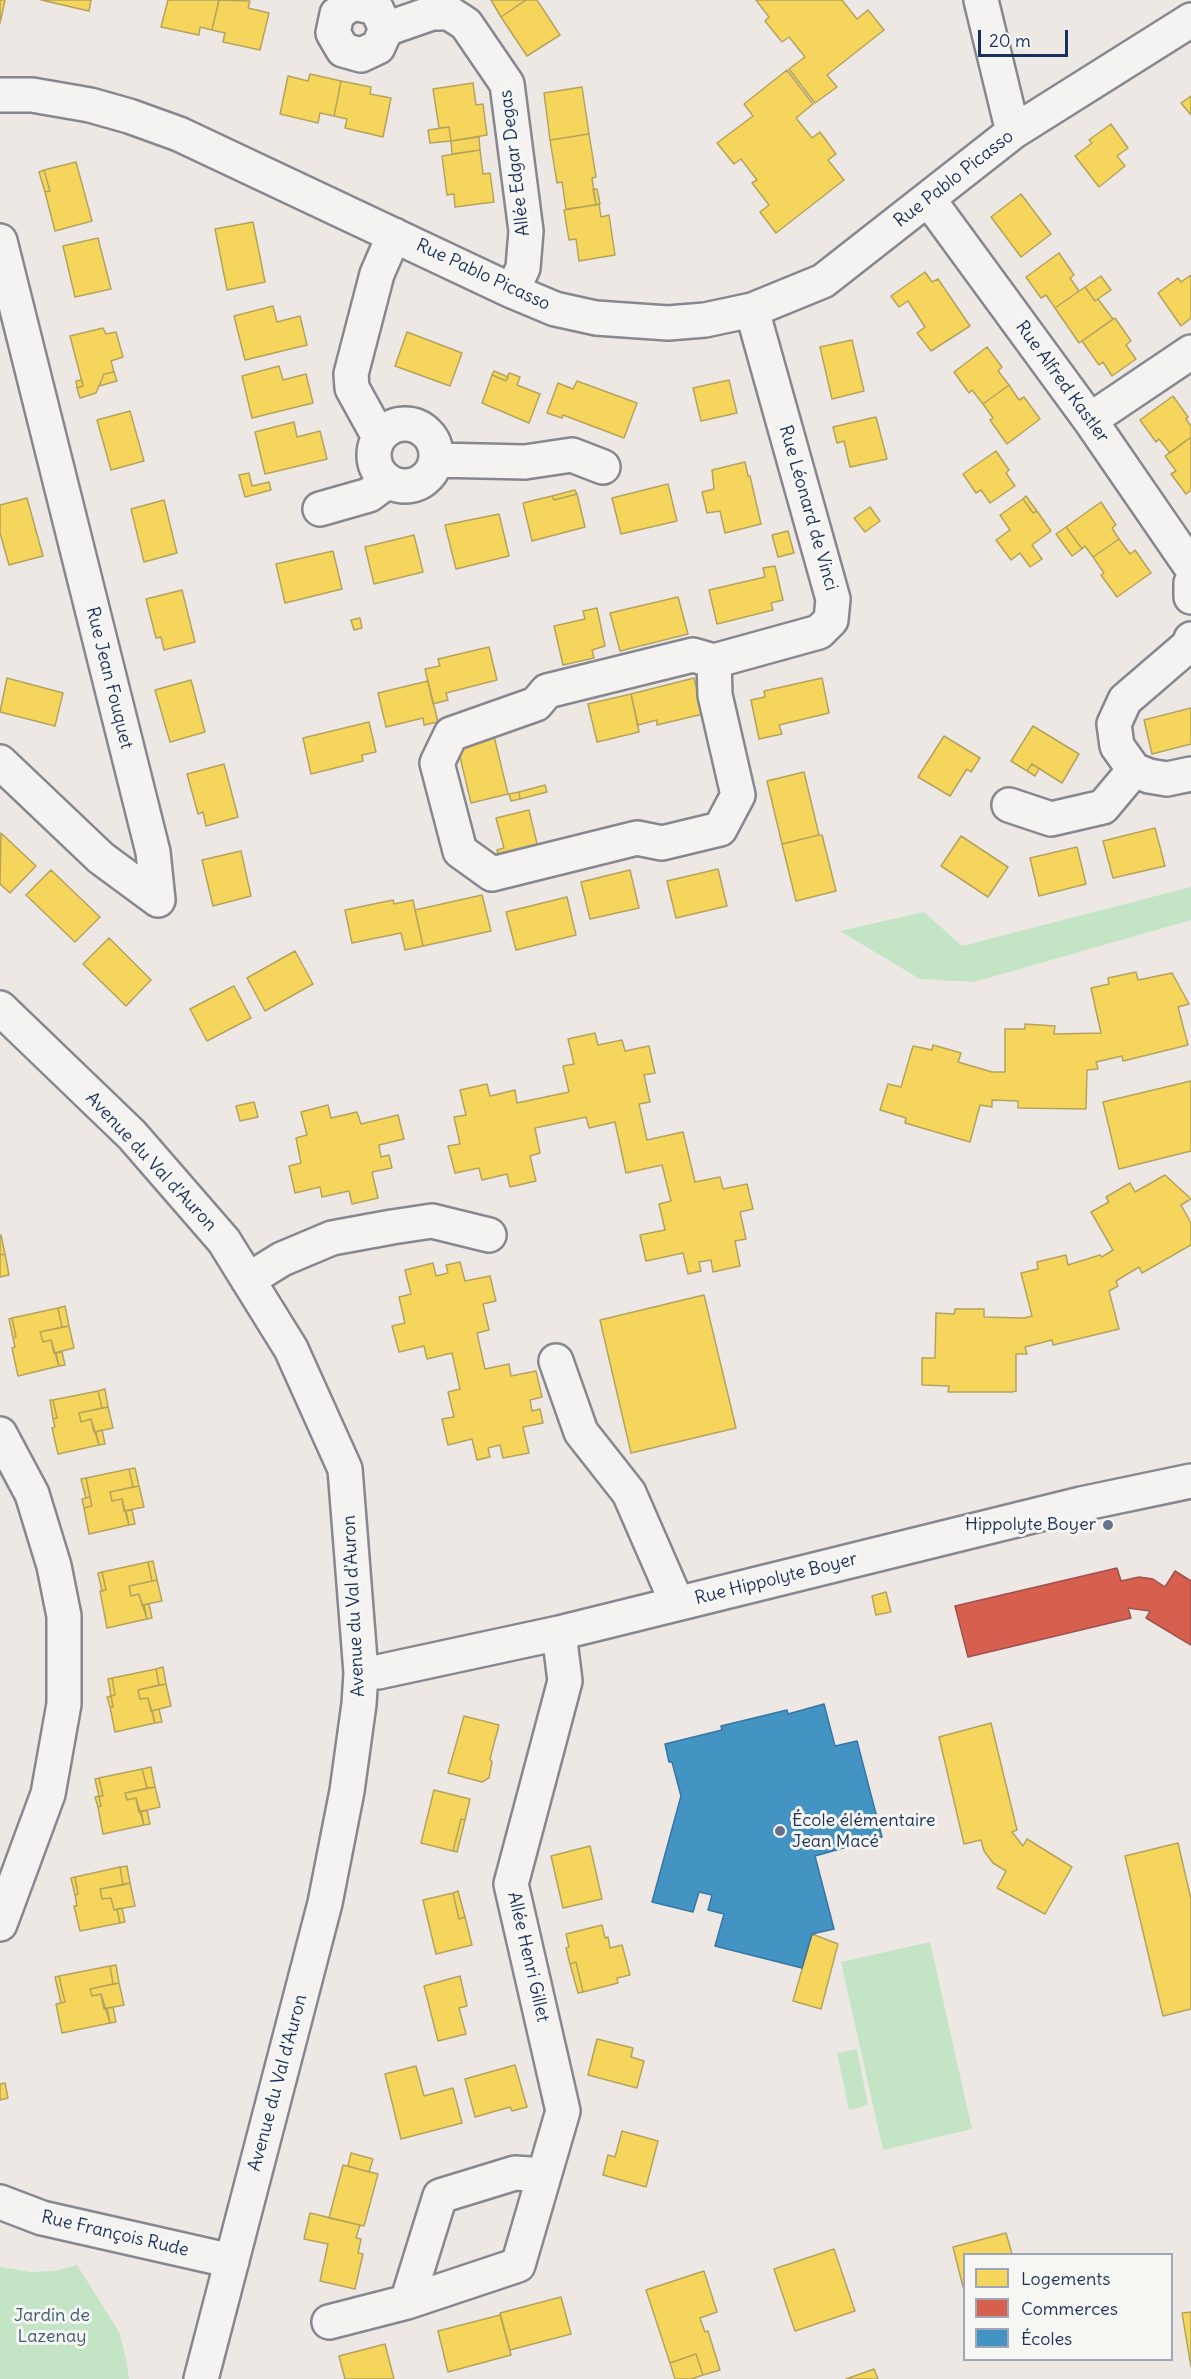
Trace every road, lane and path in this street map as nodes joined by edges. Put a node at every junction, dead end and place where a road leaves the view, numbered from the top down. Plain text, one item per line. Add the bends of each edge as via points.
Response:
1 (981, 0) edge
2 (351, 2) edge
3 (1191, 20) edge
4 (386, 29) junction
5 (0, 95) edge
6 (1013, 132) junction
7 (929, 200) junction
8 (394, 235) junction
9 (1, 250) edge
10 (512, 291) junction
11 (752, 310) junction
12 (1191, 352) edge
13 (1090, 420) junction
14 (379, 437) junction
15 (436, 460) junction
16 (603, 467) dead end
17 (388, 481) junction
18 (320, 509) dead end
19 (1191, 567) edge
20 (1191, 584) edge
21 (1191, 597) edge
22 (1191, 639) edge
23 (714, 661) junction
24 (0, 762) edge
25 (1134, 770) junction
26 (1191, 774) edge
27 (1009, 805) dead end
28 (0, 1008) edge
29 (489, 1235) dead end
30 (248, 1280) junction
31 (556, 1361) dead end
32 (0, 1434) edge
33 (1191, 1481) edge
34 (677, 1603) junction
35 (559, 1633) junction
36 (361, 1673) junction
37 (0, 1924) edge
38 (544, 2175) junction
39 (0, 2202) edge
40 (232, 2261) junction
41 (407, 2302) junction
42 (329, 2322) dead end
43 (201, 2379) edge

1 - 6 street
2 - 4 street via 376,8
2 - 4 street via 337,14 333,33 343,50 361,55 378,47
3 - 6 street, Rue Pablo Picasso
4 - 10 street, Allée Edgar Degas via 432,13 449,13 466,24 507,84 526,231 523,268
5 - 8 street, Rue Pablo Picasso via 32,95 90,105 159,126
6 - 7 street, Rue Pablo Picasso
7 - 11 street, Rue Pablo Picasso via 824,281
7 - 13 street, Rue Alfred Kastler
8 - 10 street, Rue Pablo Picasso
8 - 14 street via 377,274 351,374 352,388
9 - 24 street, Rue Jean Fouquet via 153,852 158,900 101,858
10 - 11 street, Rue Pablo Picasso via 555,309 596,318 668,323
11 - 23 street, Rue Léonard de Vinci via 833,599 831,620 819,632
12 - 13 street
13 - 19 street, Rue Alfred Kastler
14 - 15 street via 395,424 416,425 432,439
14 - 17 street via 374,446 375,466
15 - 16 street via 525,462 572,455
15 - 17 street via 426,478 417,483 398,485
17 - 18 street via 369,495
20 - 21 street
22 - 25 street via 1189,645 1125,700 1114,724 1118,746
23 - 23 street, Rue Léonard de Vinci via 715,695 738,795 720,829 662,843 637,838 492,874 460,851 437,763 451,734 536,704 547,691 693,655
25 - 26 street via 1167,779
25 - 27 street via 1103,807 1051,819
28 - 30 street, Avenue du Val d'Auron via 132,1135 224,1241
29 - 30 street via 432,1221 332,1238 282,1259
30 - 36 street, Avenue du Val d'Auron via 291,1349 345,1469
31 - 34 street via 580,1432 629,1493
32 - 37 street via 32,1494 54,1566 64,1616 64,1704 48,1794
33 - 34 street, Rue Hippolyte Boyer via 1081,1504
34 - 35 street, Rue Hippolyte Boyer
35 - 36 street, Rue Hippolyte Boyer
35 - 38 street, Allée Henri Gillet via 565,1681 511,1884 562,2111
36 - 40 street, Avenue du Val d'Auron via 347,1791 325,1903
38 - 41 street, Allée Henri Gillet via 518,2265
38 - 41 street via 515,2173 440,2196
39 - 40 street, Rue François Rude via 42,2218
40 - 43 street, Avenue du Val d'Auron
41 - 42 street, Allée Henri Gillet

